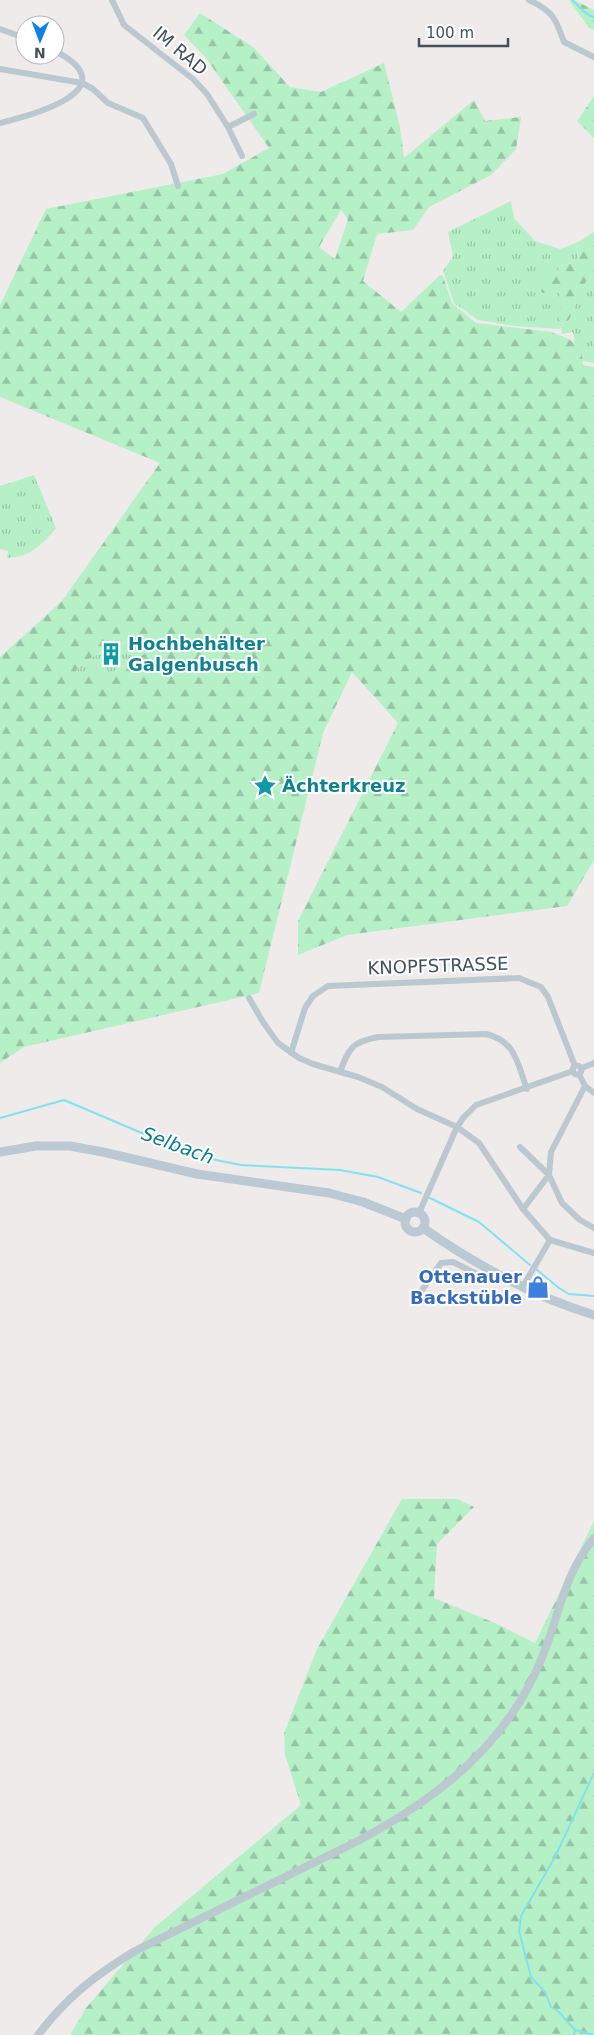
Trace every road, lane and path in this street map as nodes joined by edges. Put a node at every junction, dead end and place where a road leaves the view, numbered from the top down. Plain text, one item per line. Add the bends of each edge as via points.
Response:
1 (112, 0) edge
2 (529, 0) edge
3 (0, 29) edge
4 (15, 34) edge
5 (594, 56) edge
6 (65, 58) edge
7 (0, 69) edge
8 (82, 83) junction
9 (254, 114) dead end
10 (0, 123) edge
11 (228, 127) junction
12 (242, 156) dead end
13 (178, 186) dead end
14 (249, 998) dead end
15 (290, 1053) junction
16 (594, 1063) edge
17 (577, 1070) junction
18 (340, 1072) junction
19 (585, 1086) junction
20 (527, 1089) junction
21 (594, 1093) edge
22 (457, 1127) junction
23 (520, 1147) dead end
24 (0, 1152) edge
25 (549, 1174) junction
26 (523, 1209) junction
27 (419, 1213) junction
28 (406, 1219) junction
29 (423, 1228) junction
30 (594, 1228) edge
31 (550, 1240) junction
32 (594, 1253) edge
33 (500, 1277) junction
34 (522, 1288) junction
35 (420, 1293) dead end
36 (594, 1315) edge
37 (594, 1538) edge
38 (38, 2035) edge

1 - 11 street, IM RAD via 124,24 193,79
2 - 5 street via 556,18 564,42
3 - 4 street
6 - 8 street via 78,66
7 - 8 street
8 - 10 street via 74,94 58,105
8 - 13 street via 108,103 143,118 171,164
9 - 11 street
11 - 12 street, IM RAD
14 - 15 street via 278,1043
15 - 17 street, KNOPFSTRASSE via 305,1008 313,996 328,986 519,978 540,987 548,997
15 - 18 street
16 - 17 street
17 - 19 street, KNOPFSTRASSE
17 - 20 street
18 - 20 street via 348,1051 362,1040 486,1034 505,1041 511,1049
18 - 22 street via 382,1087 417,1110
19 - 21 street
19 - 25 street via 551,1152
20 - 22 street via 476,1106
22 - 26 street via 479,1143
22 - 27 street
23 - 25 street
24 - 28 main road via 36,1146 70,1146 197,1174 329,1193
25 - 26 street
25 - 30 street via 562,1203
26 - 31 street
27 - 28 main road via 413,1212
27 - 29 main road via 425,1220
28 - 29 main road via 410,1230 417,1232
29 - 33 main road
31 - 32 street
31 - 34 street
33 - 34 main road
33 - 35 street via 493,1282 446,1261 441,1263
34 - 36 main road
37 - 38 street via 575,1564 532,1679 500,1728 464,1770 417,1808 389,1825 135,1951 66,2001

